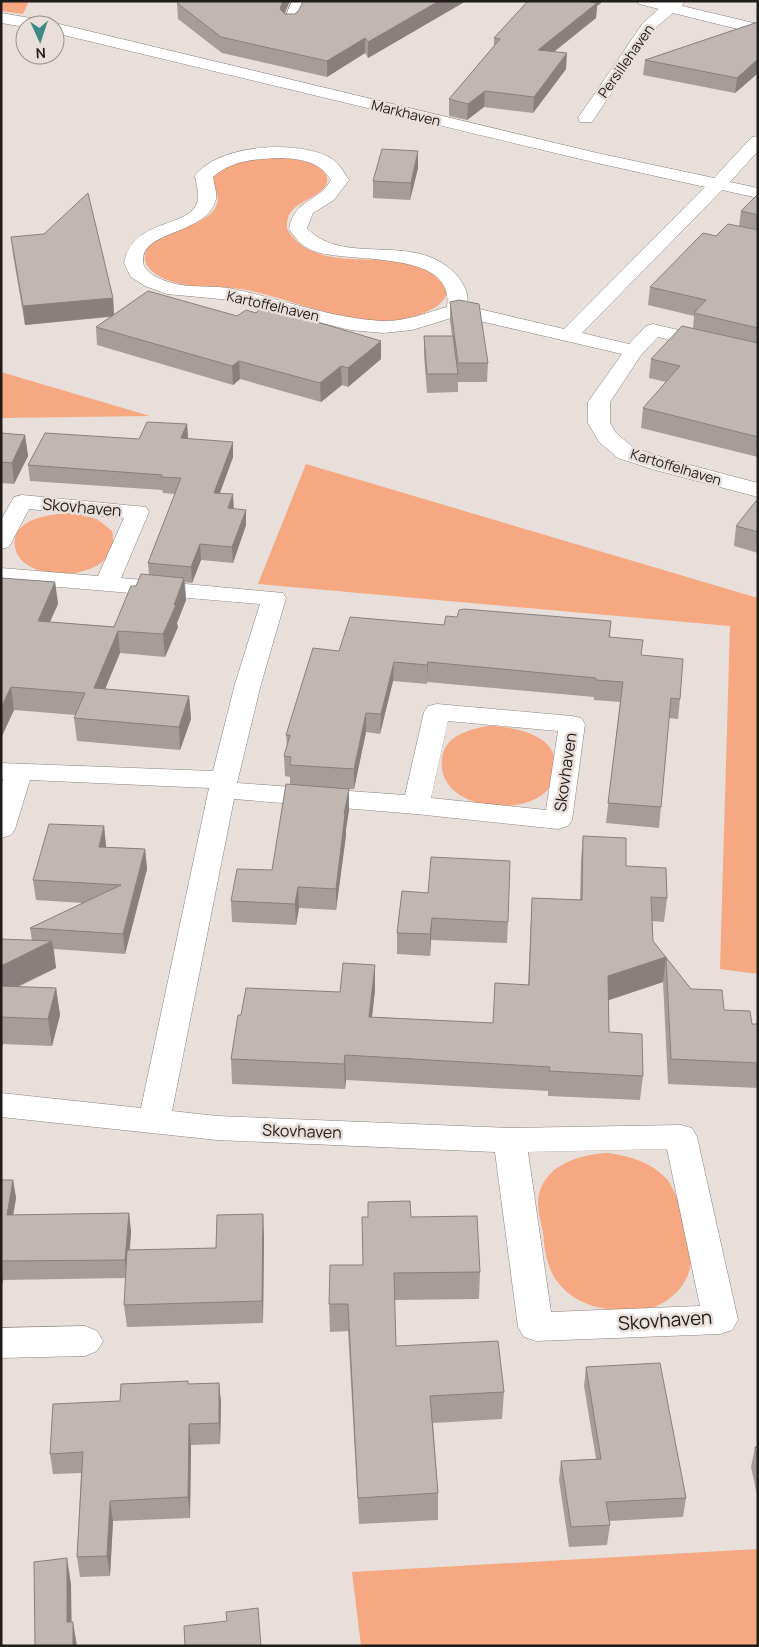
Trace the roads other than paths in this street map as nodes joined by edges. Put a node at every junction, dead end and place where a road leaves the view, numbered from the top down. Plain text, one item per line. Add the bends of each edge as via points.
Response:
1 (300, 1) edge
2 (644, 1) edge
3 (674, 4) edge
4 (1, 18) edge
5 (15, 20) edge
6 (290, 25) edge
7 (758, 29) edge
8 (65, 30) edge
9 (586, 118) dead end
10 (758, 141) edge
11 (718, 184) junction
12 (758, 193) edge
13 (457, 310) junction
14 (569, 335) junction
15 (634, 351) junction
16 (758, 355) edge
17 (758, 490) edge
18 (1, 542) edge
19 (1, 575) edge
20 (106, 584) junction
21 (10, 772) edge
22 (223, 785) junction
23 (416, 805) junction
24 (1, 829) edge
25 (1, 1105) edge
26 (154, 1122) junction
27 (510, 1140) junction
28 (85, 1341) dead end
29 (1, 1343) edge

1 - 6 street
2 - 3 street, Persillehaven
3 - 7 street, Persillehaven
3 - 9 street, Persillehaven via 648,26
4 - 5 street
8 - 11 street, Markhaven
10 - 11 street
11 - 12 street, Markhaven
11 - 14 street
13 - 13 street, Kartoffelhaven via 412,324 383,327 350,324 231,294 174,290 138,273 133,263 140,245 149,238 188,222 204,208 208,197 204,176 214,166 246,155 294,153 332,167 340,180 333,191 307,207 299,218 298,228 308,240 321,247 347,253 405,257 430,263 448,275 458,294
13 - 14 street, Kartoffelhaven
14 - 15 street, Kartoffelhaven
15 - 16 street, Kartoffelhaven via 653,330
15 - 17 street, Kartoffelhaven via 599,402 599,423 606,437 626,453
18 - 20 street, Skovhaven via 22,502 138,512
19 - 20 street
20 - 22 street via 274,598
21 - 22 street, Skovhaven
21 - 24 street, Skovhaven
22 - 23 street, Skovhaven
22 - 26 street
23 - 23 street, Skovhaven via 558,820 572,724 437,712
25 - 26 street, Skovhaven
26 - 27 street, Skovhaven via 227,1129
27 - 27 street, Skovhaven via 536,1328 720,1320 681,1137
28 - 29 street

